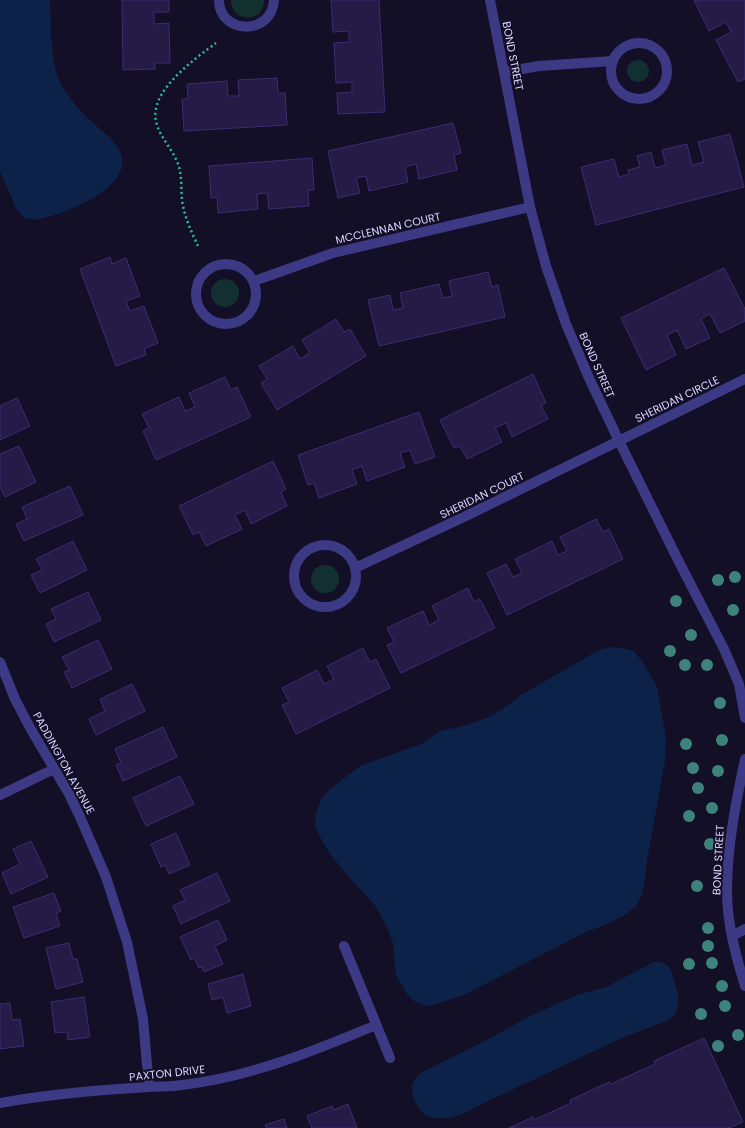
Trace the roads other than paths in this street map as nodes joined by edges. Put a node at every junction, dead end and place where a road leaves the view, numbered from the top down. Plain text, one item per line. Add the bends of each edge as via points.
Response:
1 (219, 0) edge
2 (274, 0) edge
3 (490, 0) edge
4 (613, 61) junction
5 (504, 72) junction
6 (530, 207) junction
7 (254, 281) junction
8 (745, 379) edge
9 (619, 441) junction
10 (355, 568) junction
11 (0, 662) edge
12 (745, 718) edge
13 (745, 759) edge
14 (54, 769) junction
15 (0, 795) edge
16 (745, 929) edge
17 (732, 936) junction
18 (344, 946) dead end
19 (745, 986) edge
20 (376, 1025) junction
21 (390, 1058) dead end
22 (149, 1087) junction
23 (0, 1103) edge

1 - 2 street via 221,11 227,19 234,25 243,27 253,27 268,18
3 - 5 street, BOND STREET
4 - 4 street via 611,70 616,87 630,97 649,97 657,92 666,76 664,58 651,46 642,43 624,47 617,52
4 - 5 street via 539,66
5 - 6 street, BOND STREET
6 - 7 street, MCCLENNAN COURT via 333,253
6 - 9 street, BOND STREET via 546,266 566,324 588,378
7 - 7 street via 242,268 225,264 216,266 202,276 196,293 197,302 207,317 214,321 223,324 236,322 253,308 256,299
8 - 9 street, SHERIDAN CIRCLE
9 - 10 street, SHERIDAN COURT
9 - 12 street, BOND STREET via 724,649 738,684
10 - 10 street via 344,551 335,546 315,546 299,558 295,567 296,588 301,597 309,603 329,607 339,604 353,589 356,579
11 - 14 street, PADDINGTON AVENUE via 15,699
13 - 17 street, BOND STREET via 728,856 727,892
14 - 15 street
14 - 22 street, PADDINGTON AVENUE via 94,846 127,942 143,1019
16 - 17 street
17 - 19 street, BOND STREET
18 - 20 street
20 - 21 street
20 - 22 street, PAXTON DRIVE via 263,1068 211,1081
22 - 23 street, PAXTON DRIVE

